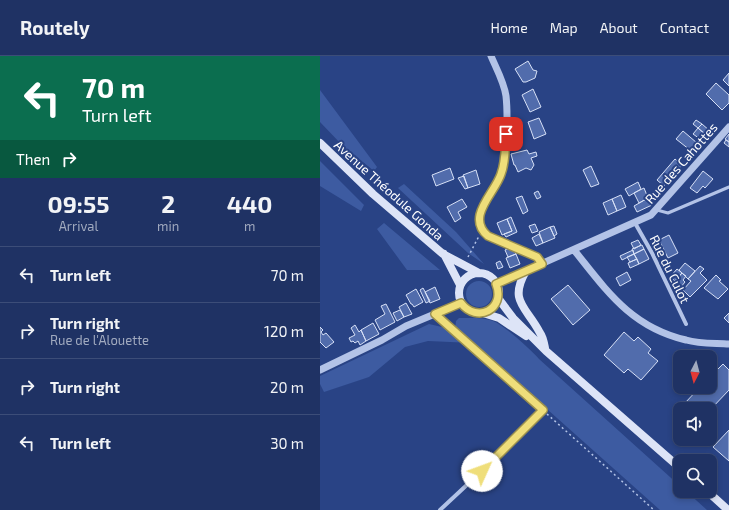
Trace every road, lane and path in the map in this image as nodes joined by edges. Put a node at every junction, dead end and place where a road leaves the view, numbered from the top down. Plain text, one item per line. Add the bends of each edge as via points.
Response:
1 (490, 56) edge
2 (729, 127) edge
3 (320, 143) edge
4 (729, 187) edge
5 (656, 210) junction
6 (635, 222) junction
7 (482, 231) junction
8 (574, 250) junction
9 (443, 254) junction
10 (463, 264) junction
11 (542, 264) junction
12 (526, 271) junction
13 (478, 273) junction
14 (496, 284) junction
15 (460, 285) junction
16 (498, 298) junction
17 (461, 303) junction
18 (483, 313) junction
19 (435, 314) junction
20 (686, 324) dead end
21 (729, 344) edge
22 (546, 350) junction
23 (320, 370) edge
24 (543, 410) junction
25 (673, 462) edge
26 (715, 498) edge
27 (440, 510) edge
28 (654, 510) edge
29 (728, 510) edge

1 - 7 street via 506,95 505,145 502,172 480,212 479,224
2 - 5 street, Rue des Cahottes
3 - 9 main road, Avenue Théodule Gonda via 373,194
4 - 5 lane via 668,213
5 - 6 street, Rue des Cahottes
6 - 8 street, Rue des Cahottes
6 - 20 street, Rue du Culot
7 - 10 path
7 - 11 street via 537,257
8 - 11 street, Rue des Cahottes
8 - 21 street via 618,304 653,329 687,341
9 - 10 main road, Avenue Théodule Gonda
9 - 15 main road, Avenue Théodule Gonda
10 - 13 main road, Avenue Théodule Gonda
11 - 12 street, Rue des Cahottes
12 - 14 street, Rue des Cahottes
12 - 22 main road via 519,285 520,304 540,333
13 - 14 main road via 489,276
13 - 15 main road via 470,275
14 - 16 main road
15 - 17 main road
16 - 18 main road via 493,308
16 - 22 main road via 513,318
17 - 18 main road via 470,312
17 - 19 street
18 - 22 main road via 508,323
19 - 23 street
19 - 24 street
22 - 25 main road
24 - 27 street via 513,442
24 - 28 path
26 - 29 main road

